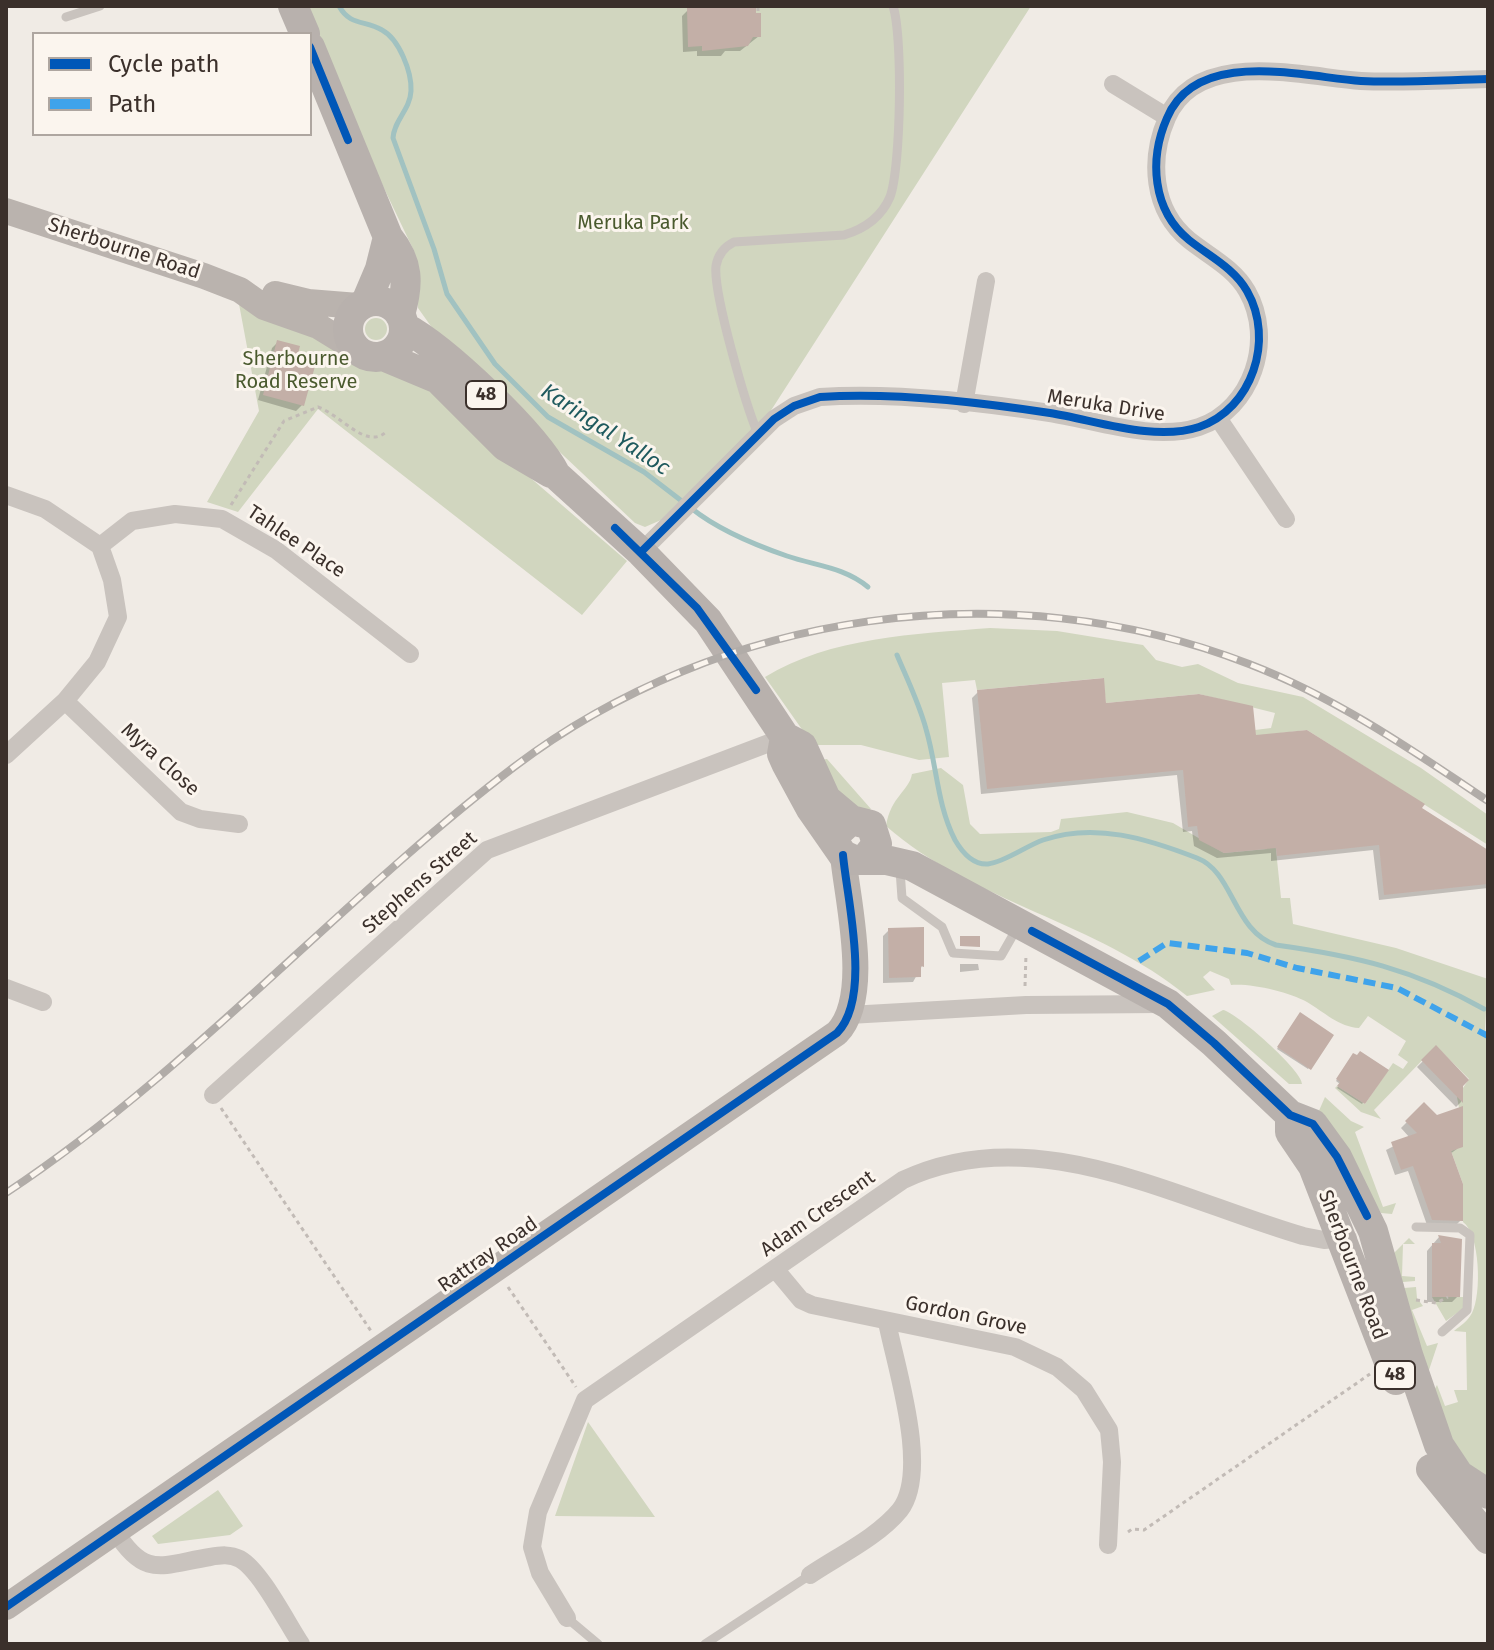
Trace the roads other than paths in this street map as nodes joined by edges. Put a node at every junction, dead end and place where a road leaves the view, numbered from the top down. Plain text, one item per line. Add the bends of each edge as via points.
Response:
1 (100, 6) edge
2 (293, 6) edge
3 (893, 6) edge
4 (66, 17) dead end
5 (304, 32) edge
6 (312, 52) edge
7 (1488, 79) edge
8 (1113, 84) dead end
9 (1167, 117) junction
10 (6, 211) edge
11 (388, 237) junction
12 (986, 281) dead end
13 (240, 290) junction
14 (362, 304) junction
15 (402, 321) junction
16 (370, 353) junction
17 (964, 404) junction
18 (1218, 418) junction
19 (758, 434) junction
20 (556, 475) junction
21 (6, 495) edge
22 (1286, 519) dead end
23 (100, 546) junction
24 (641, 552) junction
25 (410, 654) dead end
26 (65, 701) junction
27 (785, 737) junction
28 (6, 755) edge
29 (239, 824) dead end
30 (856, 846) junction
31 (906, 864) junction
32 (1026, 928) junction
33 (6, 988) edge
34 (43, 1002) dead end
35 (1168, 1004) junction
36 (849, 1015) junction
37 (213, 1095) road end
38 (1290, 1115) junction
39 (1416, 1227) dead end
40 (1373, 1231) junction
41 (1342, 1239) junction
42 (776, 1270) junction
43 (887, 1322) junction
44 (1442, 1332) dead end
45 (1488, 1494) edge
46 (115, 1531) junction
47 (1488, 1539) edge
48 (1108, 1545) road end
49 (809, 1575) joint
50 (6, 1607) edge
51 (567, 1618) joint
52 (301, 1644) edge
53 (598, 1644) edge
54 (705, 1644) edge

1 - 4 lane
2 - 5 main road
3 - 19 lane via 900,34 896,146 893,182 880,213 844,235 734,242 717,260 719,293
6 - 11 main road
7 - 9 street via 1362,81 1227,72 1181,98
8 - 9 street
9 - 18 street, Meruka Drive via 1156,165 1163,206 1177,229 1222,263 1248,292 1258,333 1258,360 1245,390
10 - 13 street, Sherbourne Road / 48
11 - 14 main road via 380,269
11 - 15 main road via 408,279
12 - 17 street
13 - 14 street, Sherbourne Road / 48
13 - 16 street, Sherbourne Road / 48 via 255,302
14 - 15 main road, 48 via 389,304
14 - 16 main road via 347,327
15 - 16 main road via 399,345
15 - 20 main road, Sherbourne Road / 48 via 519,426
16 - 20 main road, Sherbourne Road / 48 via 438,379 505,446
17 - 18 street, Meruka Drive via 1174,433
17 - 19 street, Meruka Drive via 820,397 787,410
18 - 22 street
19 - 24 street, Meruka Drive
20 - 24 main road, Sherbourne Road / 48
21 - 23 street via 45,509
23 - 25 street, Tahlee Place via 132,521 175,514 222,519 276,550
23 - 26 street via 118,617 97,662
24 - 27 main road, Sherbourne Road / 48 via 708,621
26 - 28 street
26 - 29 street, Myra Close via 181,812
27 - 30 main road, Sherbourne Road / 48 via 802,746 826,799
27 - 37 street, Stephens Street via 487,850
30 - 31 main road, Sherbourne Road / 48
30 - 36 street via 858,895 852,910 854,987
31 - 32 main road, Sherbourne Road / 48
31 - 32 lane via 902,898 942,927 953,953 1001,956
32 - 35 main road, Sherbourne Road / 48
33 - 34 street
35 - 36 street
35 - 38 main road, Sherbourne Road / 48
36 - 46 street, Rattray Road via 823,1043
38 - 40 main road, Sherbourne Road / 48 via 1308,1120 1323,1135
38 - 41 main road, Sherbourne Road / 48 via 1290,1132 1313,1166
39 - 44 lane via 1460,1228 1470,1235 1469,1304 1460,1320
40 - 41 street, Adam Crescent
40 - 45 main road, Sherbourne Road / 48 via 1439,1445 1459,1475
41 - 42 street, Adam Crescent via 1303,1236 1061,1160 958,1161 903,1180
41 - 47 main road, Sherbourne Road / 48 via 1429,1466
42 - 43 street, Gordon Grove via 801,1300
42 - 51 street, Adam Crescent via 585,1400 538,1512 532,1547 540,1573
43 - 48 street, Gordon Grove via 1015,1347 1057,1367 1084,1390 1112,1445
43 - 49 street via 911,1447 908,1497 889,1521
46 - 50 street, Rattray Road
46 - 52 street via 142,1563 228,1555 244,1561
49 - 54 lane
51 - 53 lane

